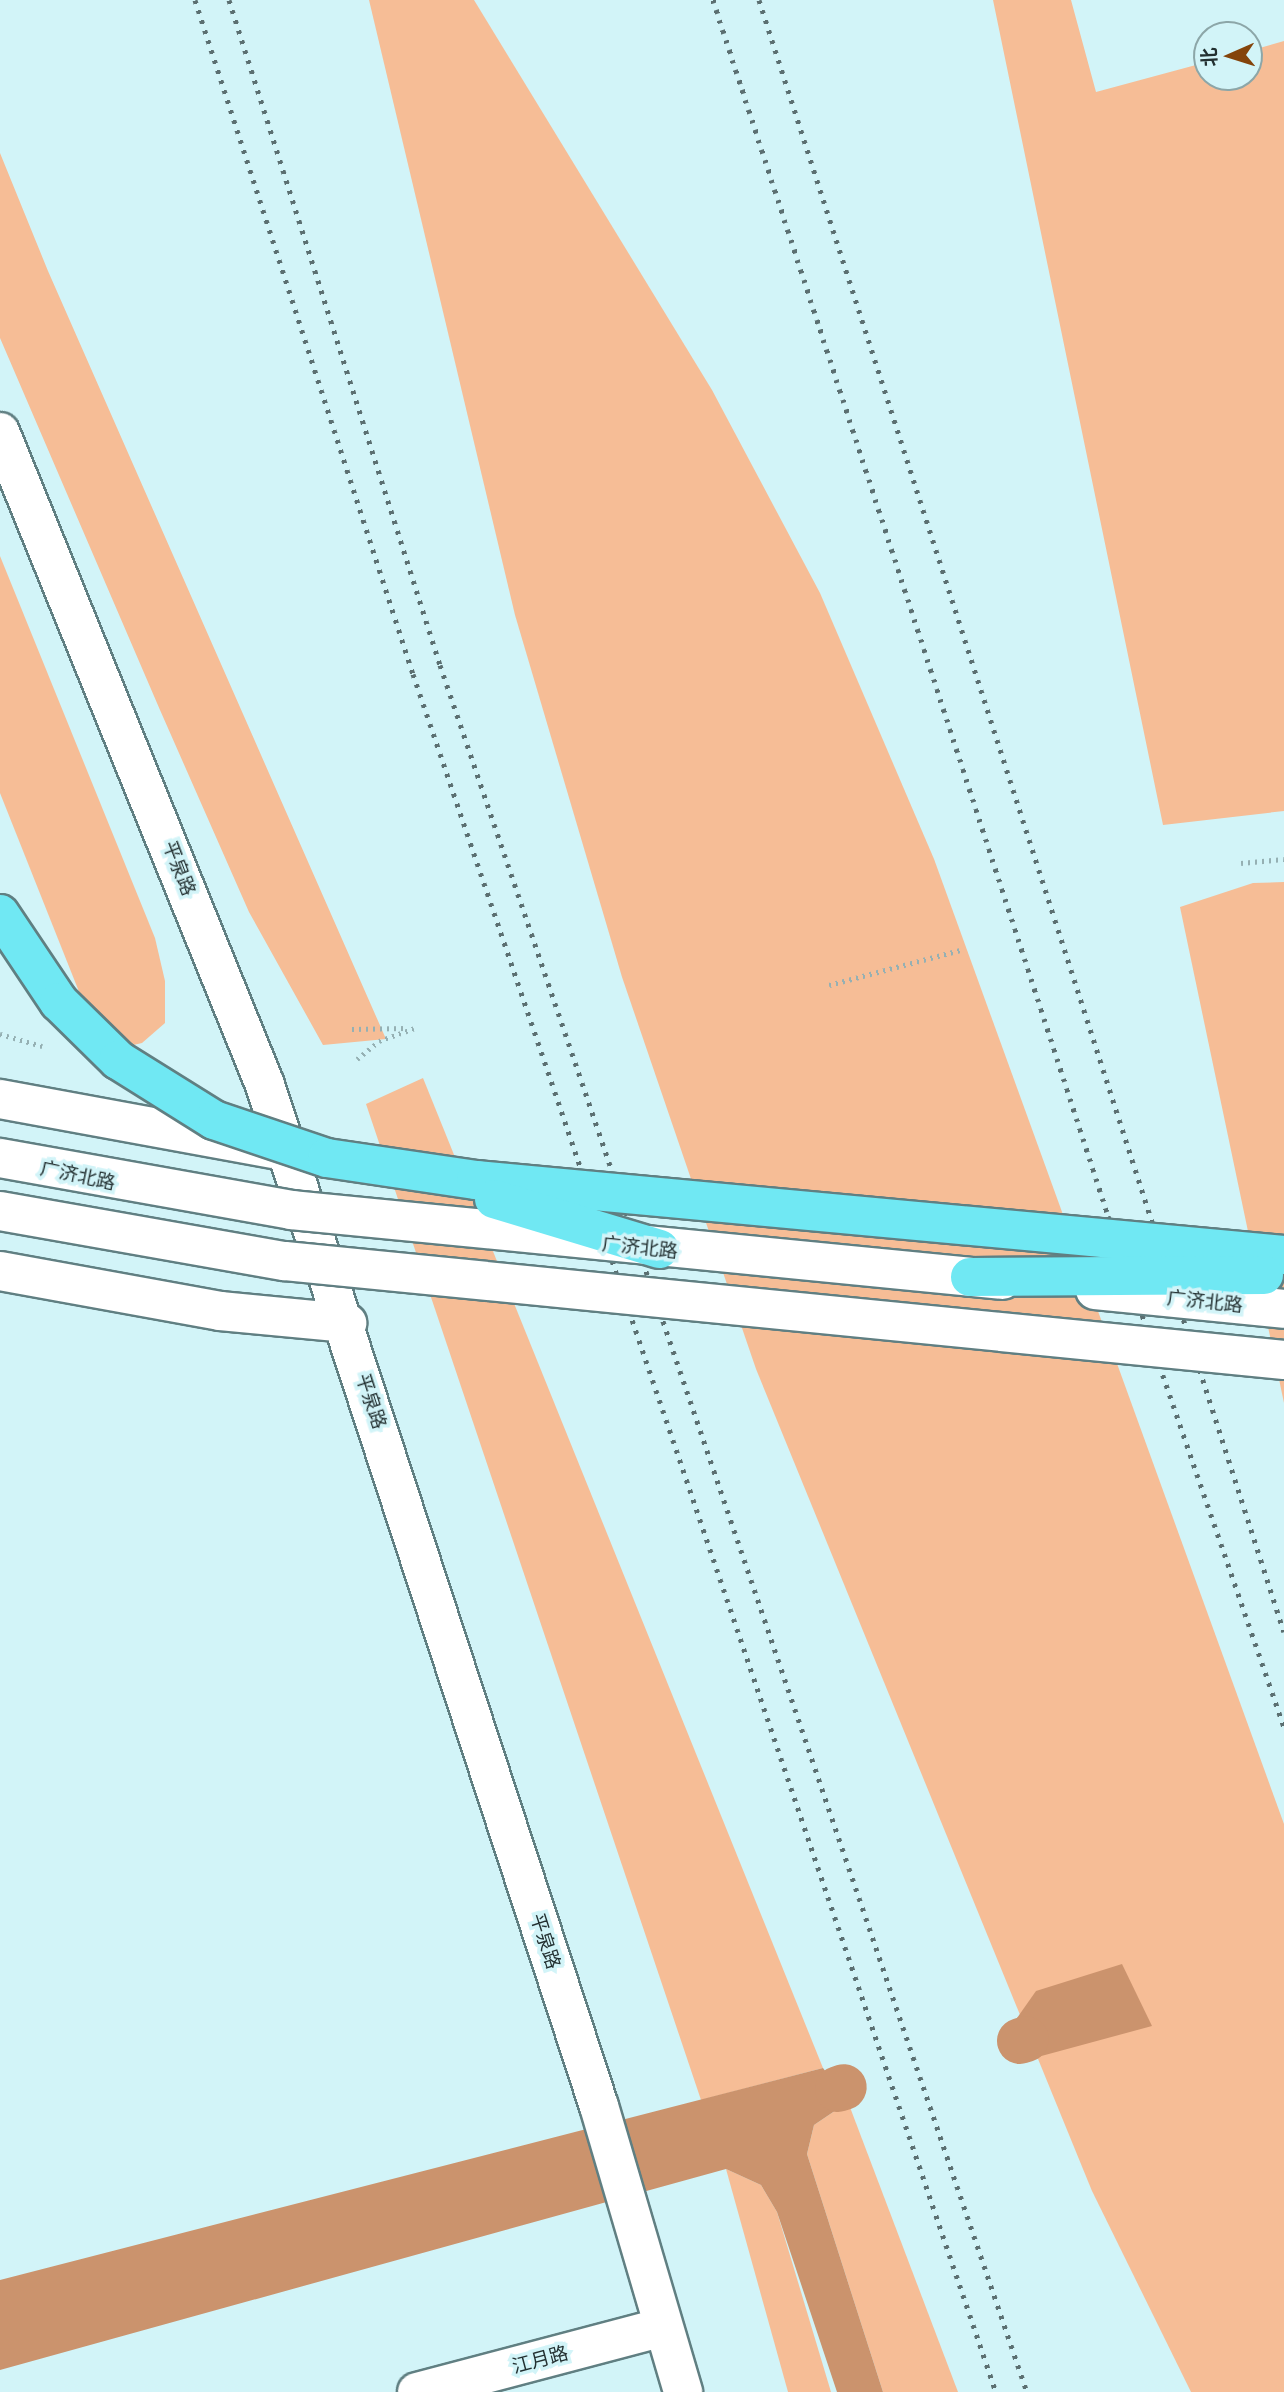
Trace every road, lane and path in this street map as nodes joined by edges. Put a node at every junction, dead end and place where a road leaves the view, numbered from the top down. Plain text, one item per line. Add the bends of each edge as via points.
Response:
1 (0, 432) edge
2 (1284, 859) edge
3 (1241, 863) dead end
4 (0, 914) edge
5 (961, 950) dead end
6 (829, 985) dead end
7 (352, 1028) dead end
8 (0, 1034) edge
9 (43, 1046) dead end
10 (357, 1059) dead end
11 (0, 1099) edge
12 (285, 1150) junction
13 (0, 1158) edge
14 (405, 1171) junction
15 (0, 1211) edge
16 (660, 1249) junction
17 (1284, 1255) edge
18 (0, 1271) edge
19 (1284, 1275) edge
20 (970, 1277) junction
21 (1284, 1309) edge
22 (347, 1323) junction
23 (1284, 1360) edge
24 (663, 2327) junction
25 (417, 2392) edge
26 (683, 2392) edge

1 - 12 main road, 平泉路 via 152,795
2 - 3 path
4 - 14 highway, bridge via 75,1020 163,1092 276,1143
5 - 6 path
7 - 10 path via 414,1028 379,1041
8 - 9 path
11 - 12 main road via 151,1131
12 - 22 main road, 平泉路
13 - 16 main road, 广济北路, bridge via 235,1203
14 - 16 highway, bridge
14 - 17 highway, bridge
15 - 23 main road, bridge via 285,1261
16 - 20 main road, 广济北路, bridge
18 - 22 main road via 208,1310
19 - 20 highway, bridge
20 - 21 main road, 广济北路, bridge
22 - 24 main road, 平泉路 via 599,2105
24 - 25 main road, 江月路
24 - 26 main road, 平泉路

